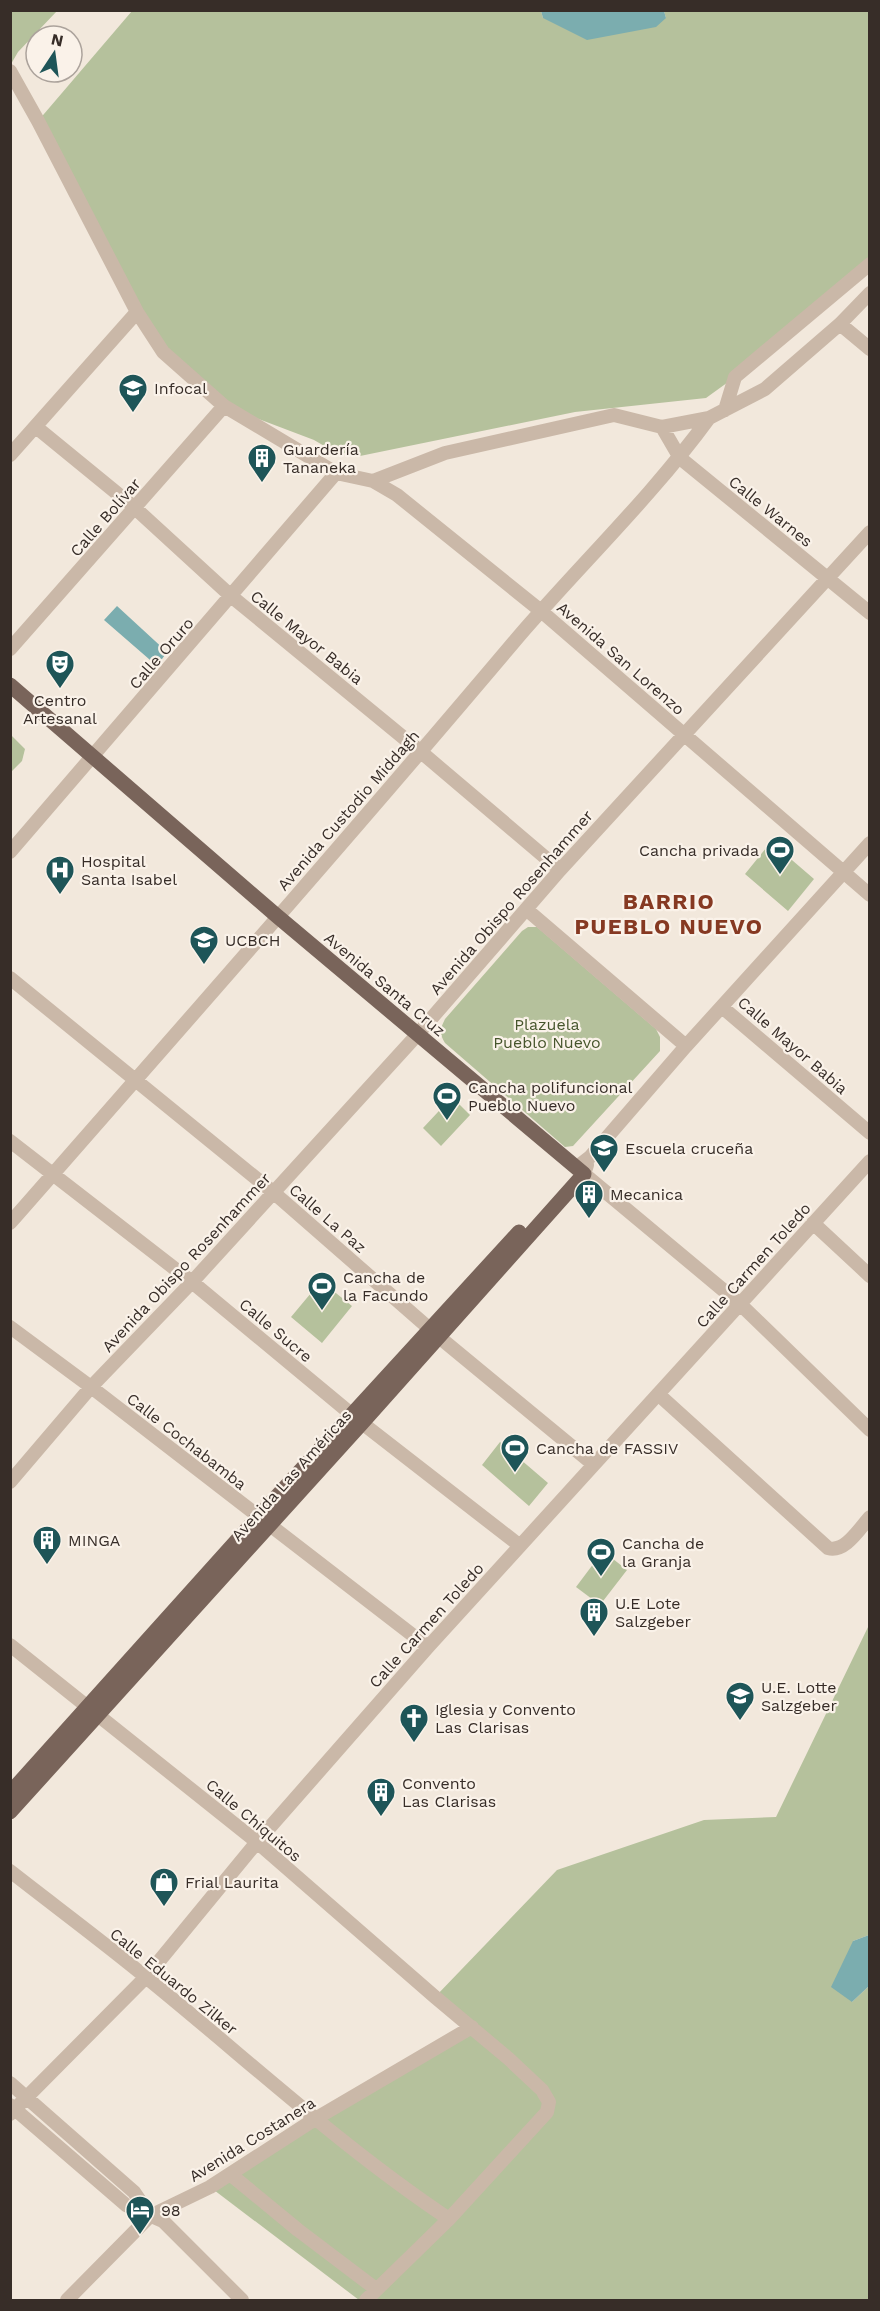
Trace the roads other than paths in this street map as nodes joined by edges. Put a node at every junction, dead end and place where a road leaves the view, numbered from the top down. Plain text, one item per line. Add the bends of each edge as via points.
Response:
1 (10, 71) edge
2 (870, 264) edge
3 (870, 293) edge
4 (137, 312) junction
5 (840, 324) junction
6 (870, 349) edge
7 (224, 406) junction
8 (725, 410) junction
9 (709, 418) junction
10 (36, 427) junction
11 (662, 427) junction
12 (10, 455) edge
13 (680, 458) junction
14 (336, 473) junction
15 (373, 481) junction
16 (135, 508) junction
17 (870, 532) edge
18 (828, 578) junction
19 (231, 596) junction
20 (541, 611) junction
21 (870, 614) edge
22 (10, 649) edge
23 (10, 685) edge
24 (684, 734) junction
25 (421, 752) junction
26 (93, 757) junction
27 (870, 843) edge
28 (10, 852) edge
29 (560, 870) junction
30 (843, 872) junction
31 (870, 895) edge
32 (526, 909) junction
33 (277, 916) junction
34 (10, 978) edge
35 (722, 1006) junction
36 (417, 1035) junction
37 (686, 1046) junction
38 (136, 1081) junction
39 (870, 1133) edge
40 (10, 1141) edge
41 (870, 1161) edge
42 (580, 1170) junction
43 (52, 1174) junction
44 (273, 1192) junction
45 (10, 1223) edge
46 (813, 1223) junction
47 (870, 1276) edge
48 (192, 1282) junction
49 (740, 1304) junction
50 (10, 1327) edge
51 (435, 1333) junction
52 (91, 1387) junction
53 (658, 1394) junction
54 (358, 1419) junction
55 (870, 1430) edge
56 (593, 1464) junction
57 (10, 1482) edge
58 (870, 1517) edge
59 (264, 1521) junction
60 (519, 1545) junction
61 (10, 1645) edge
62 (428, 1647) junction
63 (94, 1712) junction
64 (10, 1793) edge
65 (10, 1812) edge
66 (257, 1842) junction
67 (10, 1871) edge
68 (146, 1977) junction
69 (472, 2027) junction
70 (10, 2084) edge
71 (27, 2098) junction
72 (12, 2109) edge
73 (315, 2119) junction
74 (230, 2174) junction
75 (150, 2216) junction
76 (448, 2219) junction
77 (376, 2289) junction
78 (242, 2300) edge
79 (67, 2301) edge
80 (366, 2301) edge

1 - 4 street, Avenida San Lorenzo
2 - 8 street via 735,377
3 - 5 street
4 - 7 street, Avenida San Lorenzo via 163,352
4 - 10 street
5 - 6 street
5 - 8 street via 765,389
7 - 14 street, Avenida San Lorenzo
7 - 16 street, Calle Bolívar
8 - 9 street
9 - 11 street
9 - 13 street, Avenida Custodio Middagh
10 - 12 street
10 - 16 street, Calle Mayor Babia
11 - 13 street, Calle Warnes
11 - 15 street via 614,415 445,453
13 - 18 street, Calle Warnes
13 - 20 street, Avenida Custodio Middagh
14 - 15 street, Avenida San Lorenzo
14 - 19 street, Calle Oruro
15 - 20 street, Avenida San Lorenzo via 397,495
16 - 19 street, Calle Mayor Babia
16 - 22 street, Calle Bolívar
17 - 18 street, Avenida Obispo Rosenhammer
18 - 21 street, Calle Warnes
18 - 24 street, Avenida Obispo Rosenhammer
19 - 25 street, Calle Mayor Babia
19 - 26 street, Calle Oruro
20 - 24 street, Avenida San Lorenzo
20 - 25 street, Avenida Custodio Middagh
23 - 26 main road, Avenida Santa Cruz
24 - 29 street, Avenida Obispo Rosenhammer
24 - 30 street, Avenida San Lorenzo
25 - 29 street, Calle Mayor Babia
25 - 33 street, Avenida Custodio Middagh
26 - 28 street, Calle Oruro
26 - 33 main road, Avenida Santa Cruz
27 - 30 street, Avenida Las Américas
29 - 32 street, Avenida Obispo Rosenhammer
30 - 31 street, Avenida San Lorenzo
30 - 35 street, Avenida Las Américas
32 - 36 street, Avenida Obispo Rosenhammer
32 - 37 street
33 - 36 main road, Avenida Santa Cruz
33 - 38 street, Avenida Custodio Middagh
34 - 38 street, Calle La Paz
35 - 37 street, Avenida Las Américas
35 - 39 street, Calle Mayor Babia
36 - 42 main road, Avenida Santa Cruz
36 - 44 street, Avenida Obispo Rosenhammer
37 - 42 street, Avenida Las Américas
38 - 43 street, Avenida Custodio Middagh
38 - 44 street, Calle La Paz
40 - 43 street, Calle Sucre
41 - 46 street, Calle Carmen Toledo
42 - 49 street, Avenida Santa Cruz
42 - 51 main road, Avenida Las Américas
43 - 45 street, Avenida Custodio Middagh
43 - 48 street, Calle Sucre
44 - 48 street, Avenida Obispo Rosenhammer
44 - 51 street, Calle La Paz
46 - 47 street
46 - 49 street, Calle Carmen Toledo
48 - 52 street, Avenida Obispo Rosenhammer
48 - 54 street, Calle Sucre
49 - 53 street, Calle Carmen Toledo
49 - 55 street, Avenida Santa Cruz
50 - 52 street, Calle Cochabamba
51 - 54 main road, Avenida Las Américas
51 - 56 street, Calle La Paz
52 - 57 street, Avenida Obispo Rosenhammer
52 - 59 street, Calle Cochabamba
53 - 56 street, Calle Carmen Toledo
53 - 58 street via 828,1548 842,1548
54 - 59 main road, Avenida Las Américas
54 - 60 street, Calle Sucre
56 - 60 street, Calle Carmen Toledo
59 - 62 street, Calle Cochabamba
59 - 63 main road, Avenida Las Américas
60 - 62 street, Calle Carmen Toledo
61 - 63 street, Calle Chiquitos
62 - 66 street, Calle Carmen Toledo
63 - 64 main road, Avenida Las Américas
63 - 65 main road, Avenida Las Américas
63 - 66 street, Calle Chiquitos
66 - 68 street, Calle Carmen Toledo
66 - 69 street, Calle Chiquitos
67 - 68 street, Calle Eduardo Zilker
68 - 71 street, Calle Carmen Toledo
68 - 73 street, Calle Eduardo Zilker
69 - 73 street, Avenida Costanera
69 - 76 street, Calle Chiquitos via 542,2090 549,2102 547,2112
70 - 71 street
71 - 72 street, Calle Carmen Toledo
71 - 75 street via 134,2192
72 - 75 street via 126,2205
73 - 74 street, Avenida Costanera
73 - 76 street, Calle Eduardo Zilker
74 - 75 street, Avenida Costanera
74 - 77 street
75 - 78 street via 163,2221
75 - 79 street, Avenida Costanera
76 - 77 street
77 - 80 street

